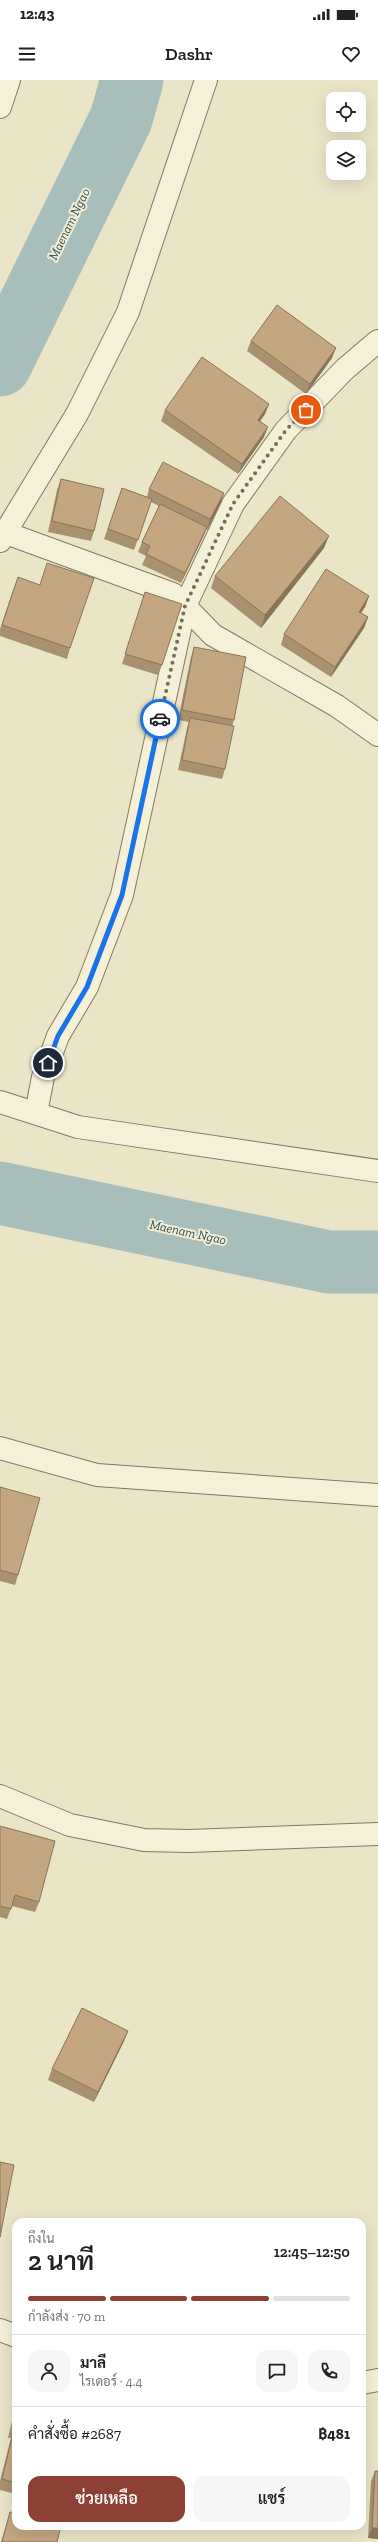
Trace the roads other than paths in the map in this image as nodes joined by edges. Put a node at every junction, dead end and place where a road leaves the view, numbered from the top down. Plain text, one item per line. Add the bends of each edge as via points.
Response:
1 (9, 80) edge
2 (206, 80) edge
3 (0, 107) edge
4 (378, 341) edge
5 (3, 537) edge
6 (185, 606) junction
7 (378, 735) edge
8 (0, 1102) edge
9 (36, 1113) junction
10 (378, 1172) edge
11 (0, 1448) edge
12 (378, 1495) edge
13 (0, 1796) edge
14 (378, 1834) edge
15 (0, 2330) edge
16 (12, 2334) edge
17 (378, 2380) edge
18 (366, 2382) edge

1 - 3 street
2 - 5 street via 128,312 77,414
4 - 6 street via 345,370 282,436 233,504
5 - 6 street via 173,594
6 - 7 street via 213,635 337,706
6 - 9 street via 122,895 87,987 58,1036 43,1076
8 - 9 street
9 - 10 street via 78,1127
11 - 12 street via 97,1475
13 - 14 street via 70,1825 144,1840 190,1841
15 - 16 street
17 - 18 street

